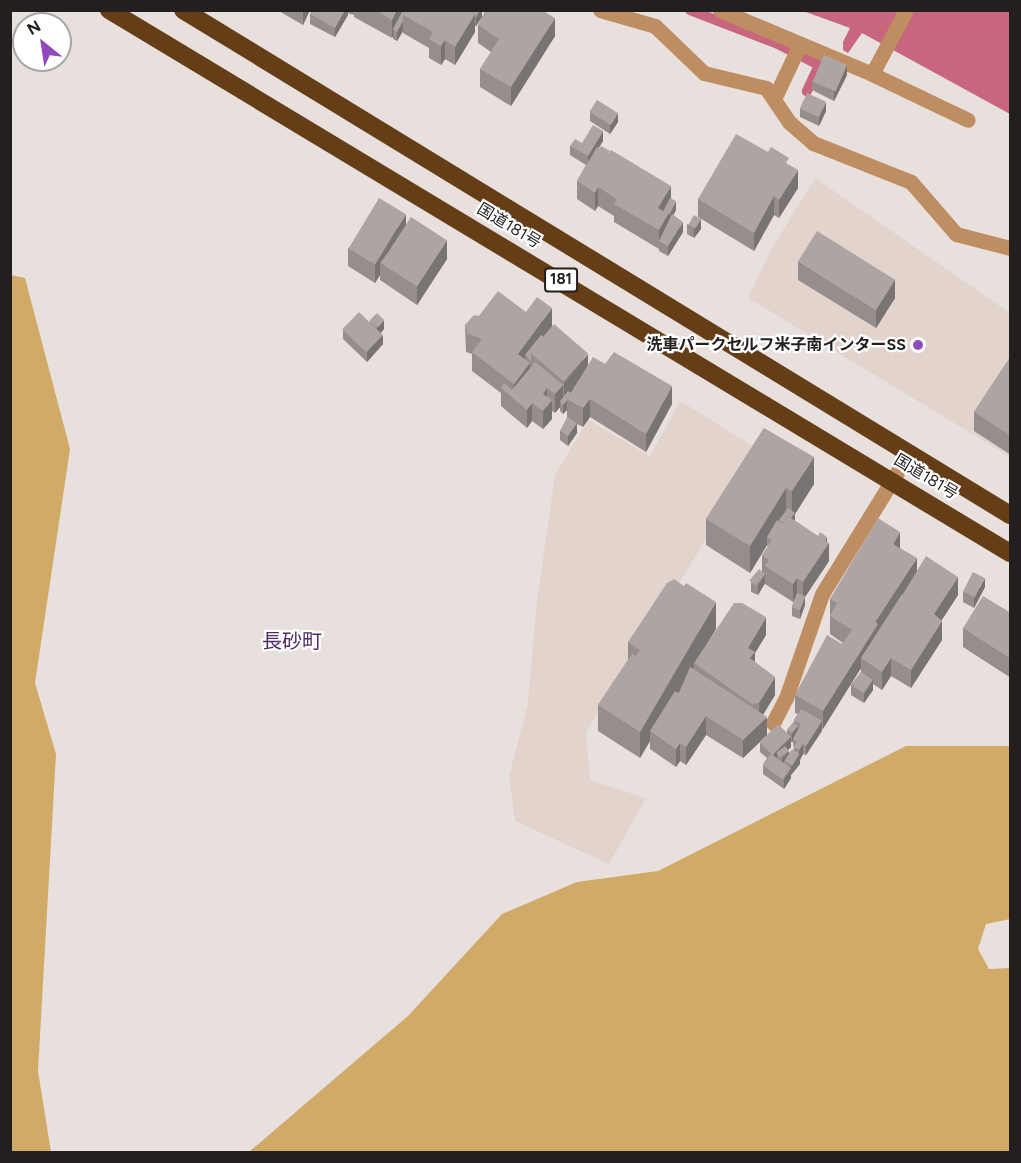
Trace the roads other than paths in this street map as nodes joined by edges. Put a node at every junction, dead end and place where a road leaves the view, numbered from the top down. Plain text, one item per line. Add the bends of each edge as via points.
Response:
1 (109, 10) edge
2 (183, 10) edge
3 (600, 10) edge
4 (720, 10) edge
5 (906, 10) edge
6 (800, 44) junction
7 (872, 74) junction
8 (774, 99) junction
9 (968, 120) dead end
10 (1011, 248) edge
11 (909, 453) junction
12 (893, 480) junction
13 (1011, 515) edge
14 (1011, 554) edge
15 (773, 723) dead end

1 - 12 highway, 国道181号 / 181
2 - 11 highway, 国道181号 / 181
3 - 8 street via 655,26 704,73 757,83
4 - 6 street
5 - 7 street
6 - 7 street
6 - 8 street
7 - 9 street
8 - 10 street via 789,122 813,143 911,182 956,234
11 - 12 street
11 - 13 highway, 国道181号 / 181
12 - 14 highway, 国道181号 / 181
12 - 15 street via 822,594 786,698

